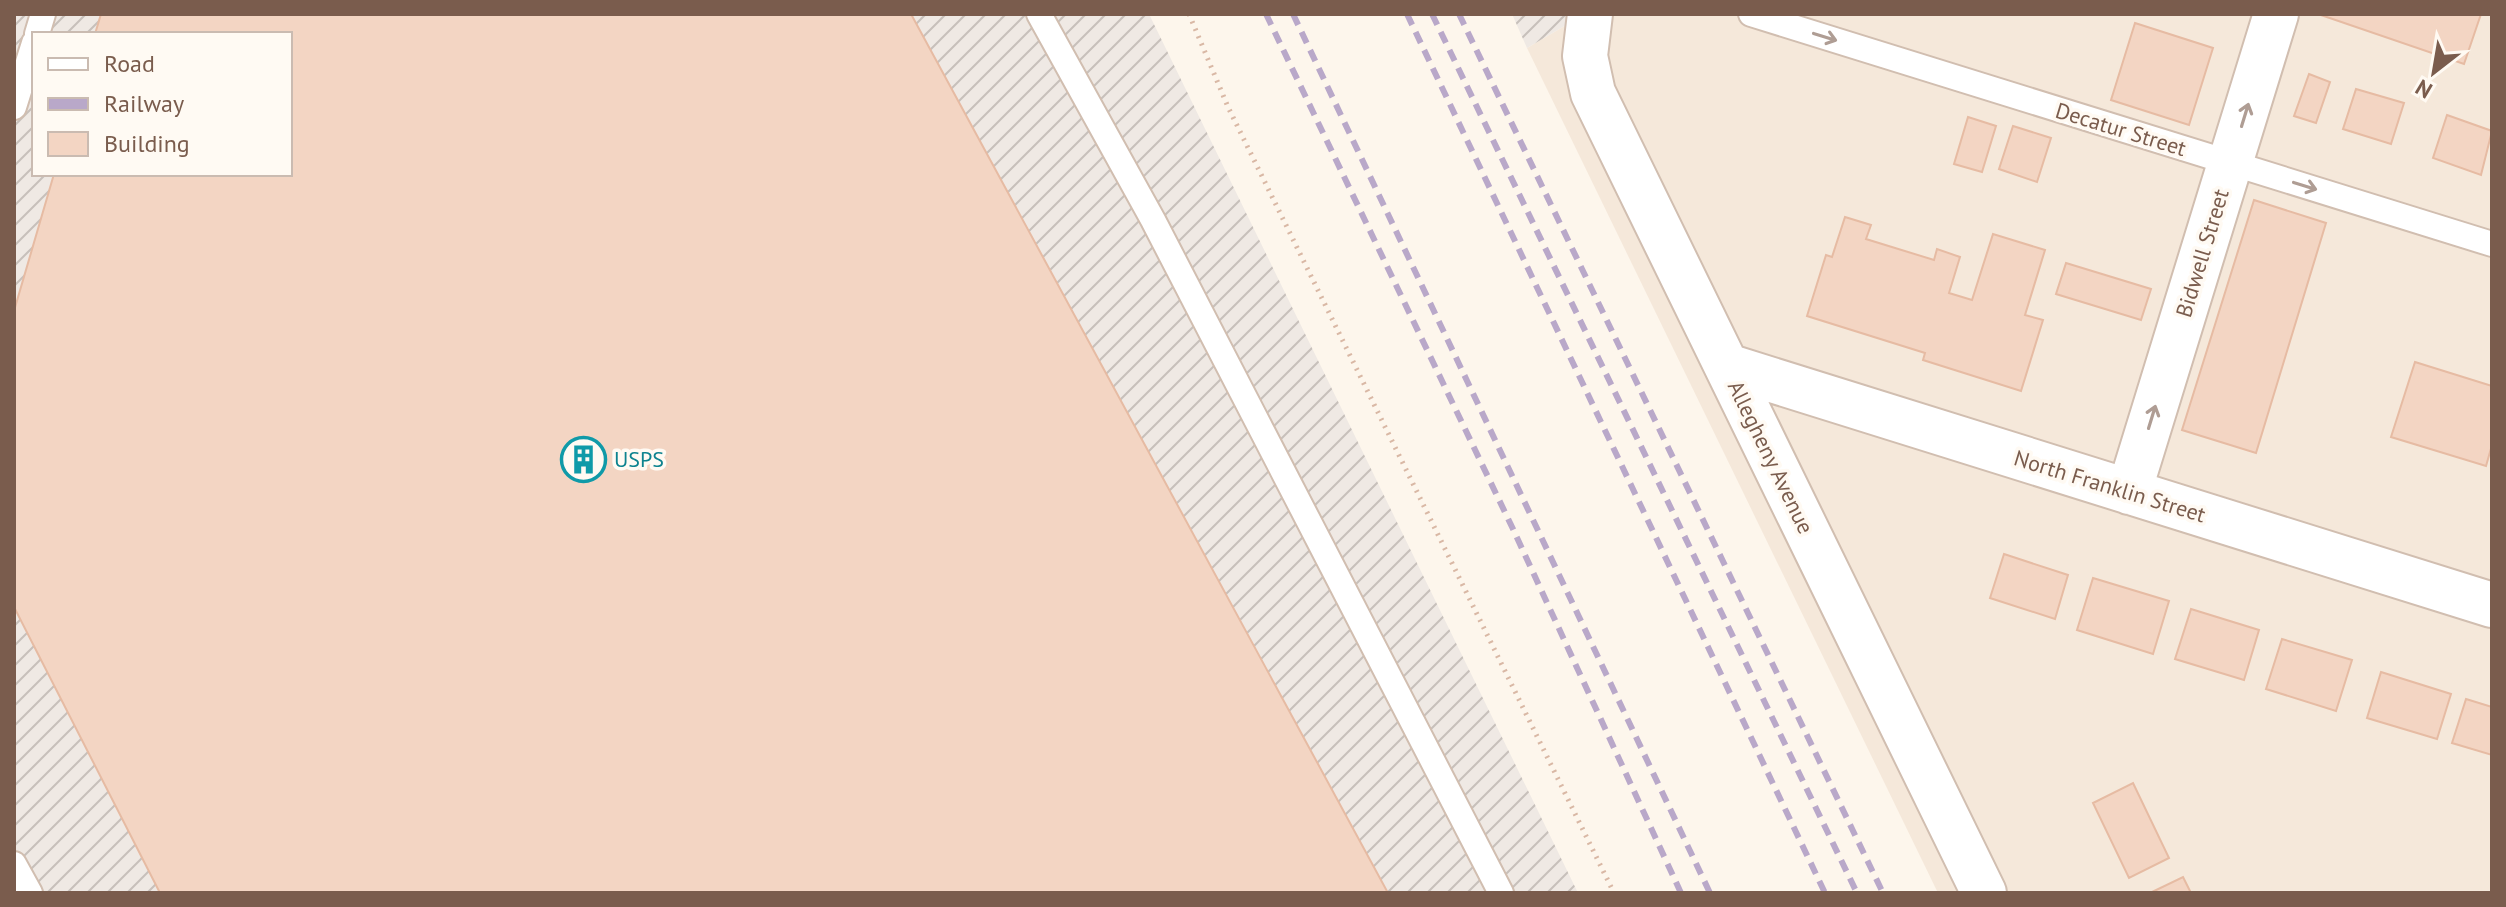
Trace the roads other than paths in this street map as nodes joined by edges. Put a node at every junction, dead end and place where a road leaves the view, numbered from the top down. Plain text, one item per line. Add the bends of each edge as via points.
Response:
1 (1039, 14) edge
2 (1590, 14) edge
3 (1751, 14) edge
4 (2276, 14) edge
5 (32, 49) edge
6 (14, 107) edge
7 (2230, 163) junction
8 (2492, 244) edge
9 (1727, 366) junction
10 (2129, 492) junction
11 (2492, 605) edge
12 (14, 864) edge
13 (30, 893) edge
14 (1501, 893) edge
15 (1984, 893) edge

1 - 14 lane via 1153,220
2 - 9 street, Allegheny Avenue via 1585,56 1593,93
3 -> 7 lane, Decatur Street
7 -> 4 street, Bidwell Street
5 - 6 lane
7 -> 8 lane, Decatur Street
10 -> 7 street, Bidwell Street
9 - 10 street, North Franklin Street
9 - 15 street, Allegheny Avenue
10 - 11 street, North Franklin Street
12 - 13 lane

